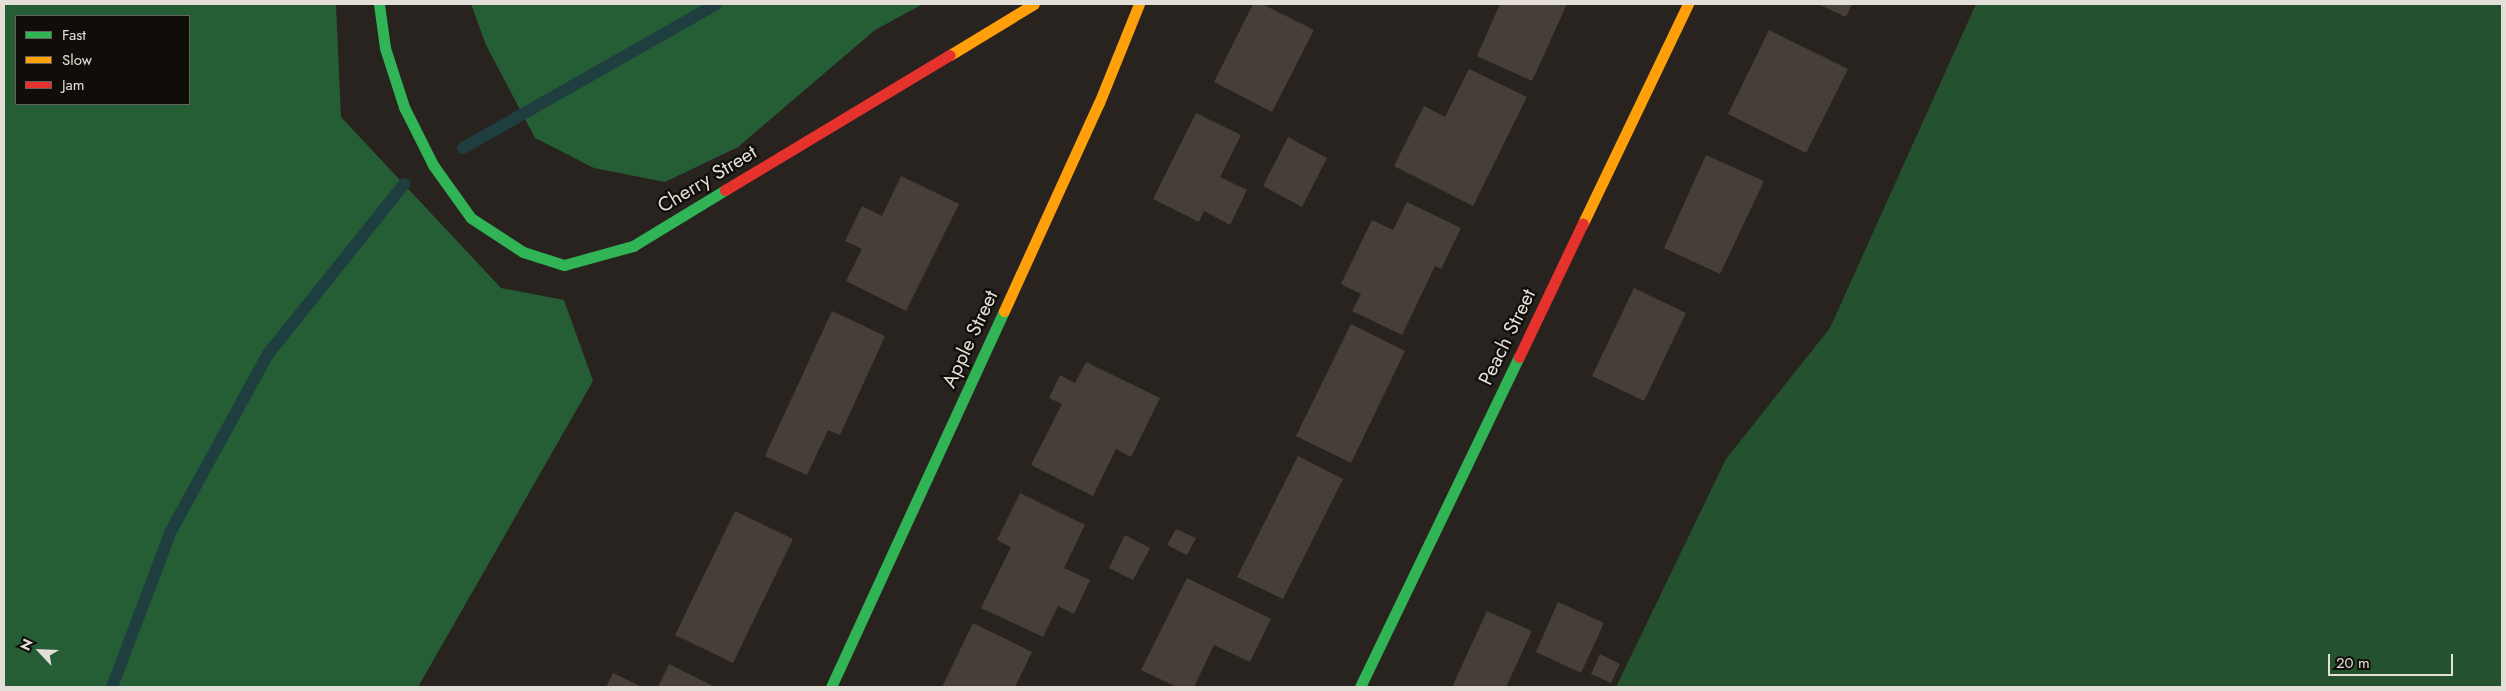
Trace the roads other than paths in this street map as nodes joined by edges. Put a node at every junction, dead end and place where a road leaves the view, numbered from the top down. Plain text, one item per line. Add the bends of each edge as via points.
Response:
1 (379, 4) edge
2 (1034, 4) edge
3 (1139, 4) edge
4 (1688, 4) edge
5 (831, 687) edge
6 (1360, 687) edge

1 - 2 street, Cherry Street via 386,48 404,107 433,165 466,210 488,232 523,252 564,265 633,246
3 - 5 street, Apple Street via 1099,103
4 - 6 street, Peach Street

